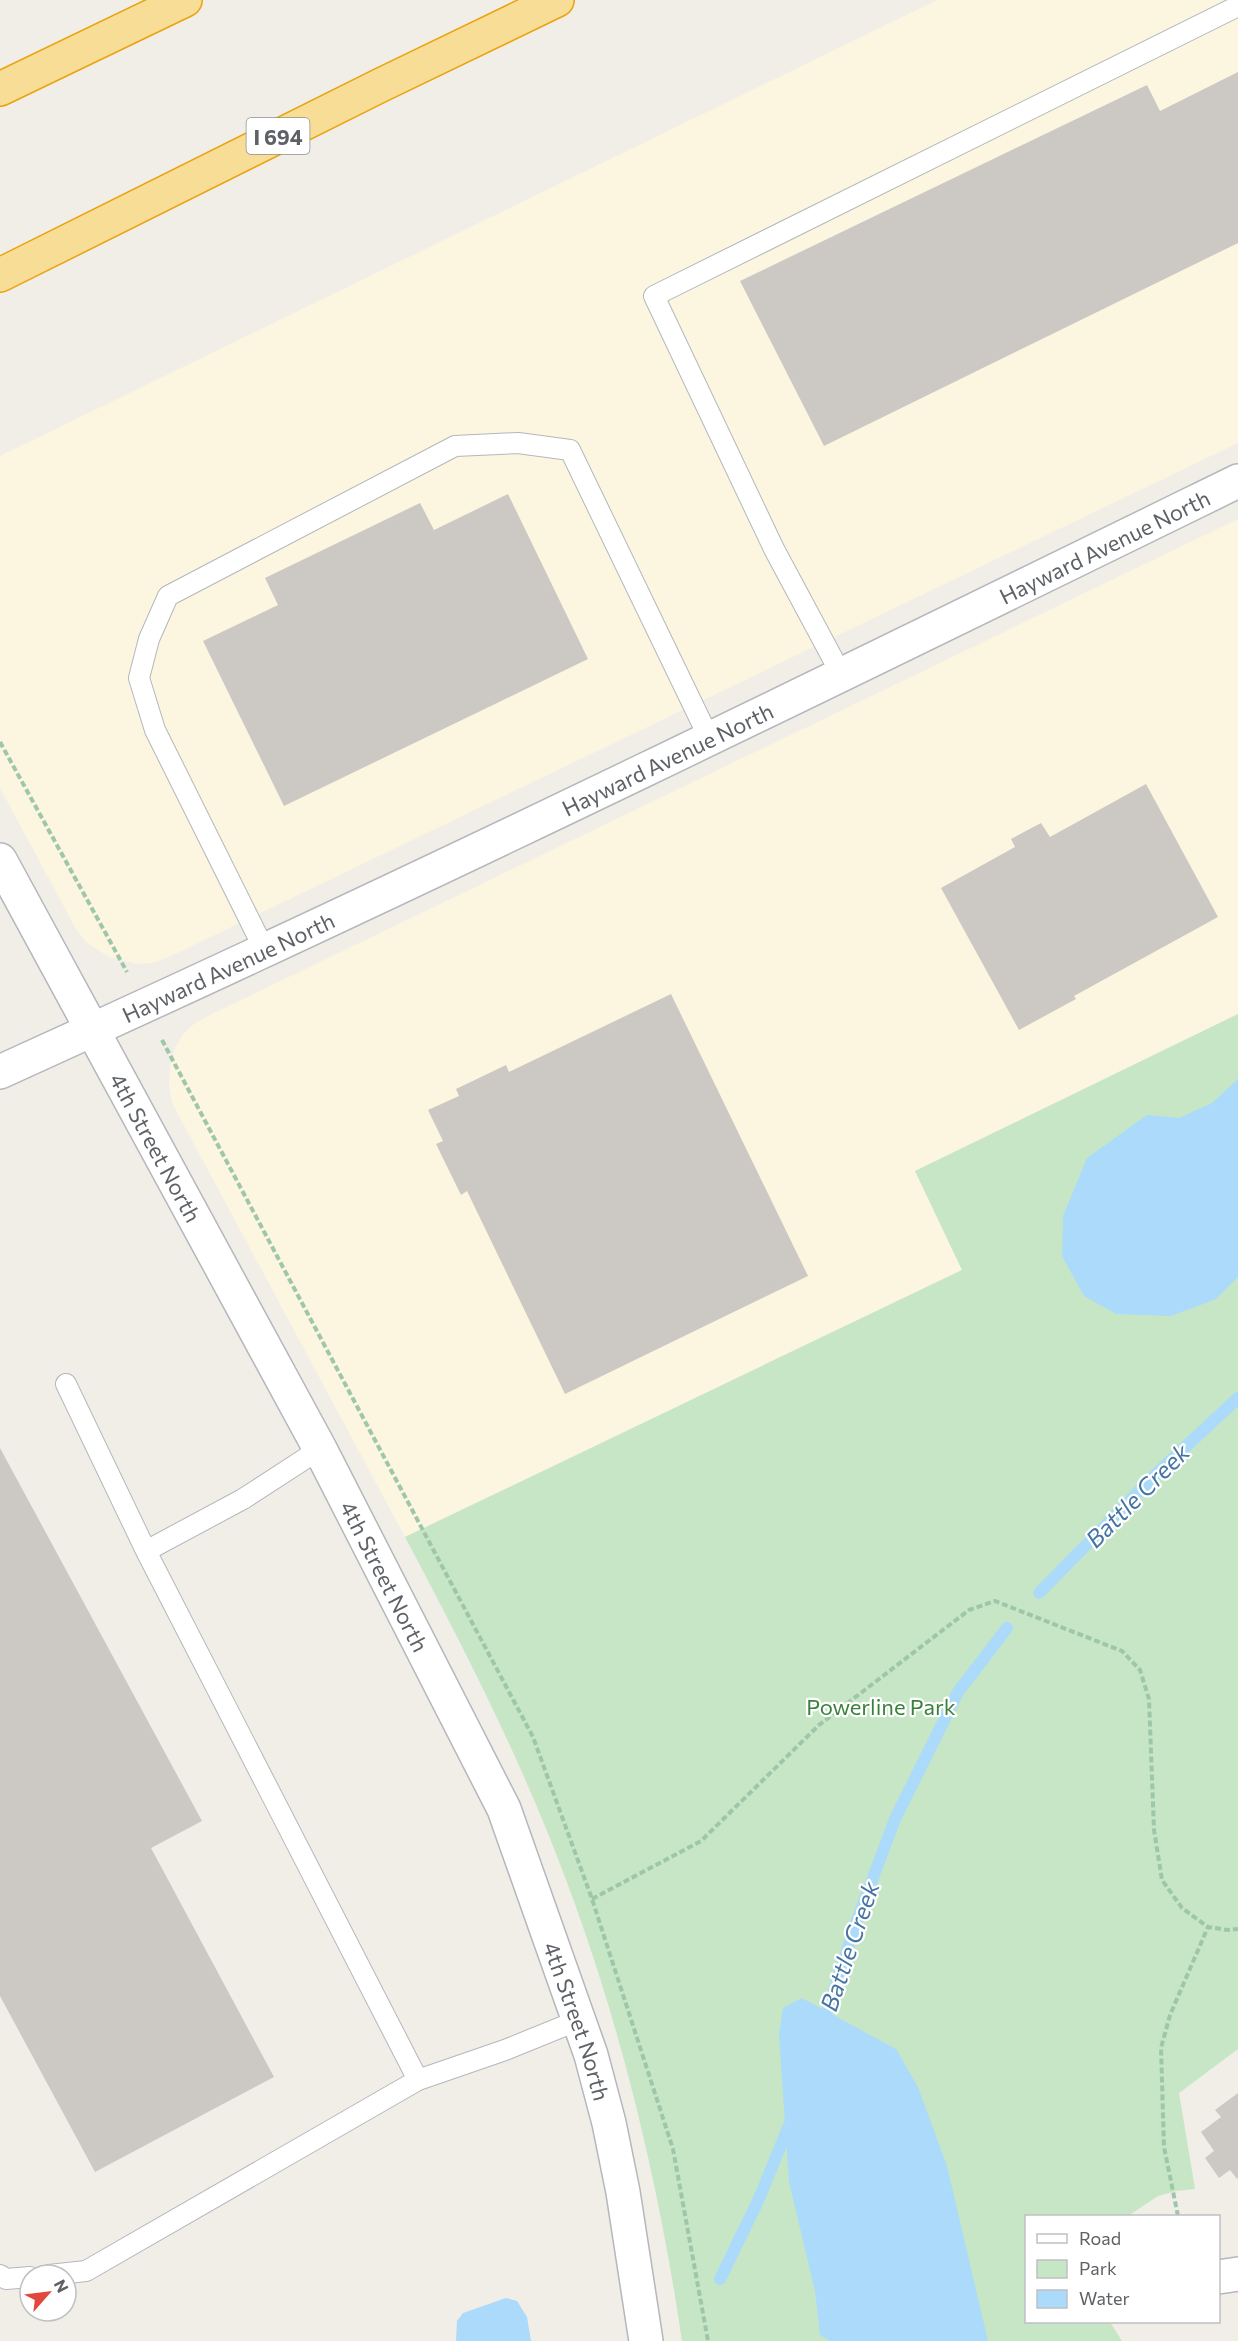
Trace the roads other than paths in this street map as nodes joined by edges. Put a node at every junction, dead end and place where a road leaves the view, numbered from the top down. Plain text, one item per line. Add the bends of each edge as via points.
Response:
1 (185, 0) edge
2 (557, 0) edge
3 (1238, 6) edge
4 (0, 89) edge
5 (0, 275) edge
6 (1238, 481) edge
7 (841, 674) junction
8 (709, 738) junction
9 (0, 860) edge
10 (265, 951) junction
11 (92, 1030) junction
12 (0, 1072) edge
13 (66, 1384) dead end
14 (320, 1449) junction
15 (146, 1551) junction
16 (579, 2020) junction
17 (418, 2080) junction
18 (78, 2272) edge
19 (1238, 2274) edge
20 (0, 2275) edge
21 (1220, 2277) edge
22 (18, 2278) edge
23 (646, 2341) edge

1 - 4 highway
2 - 5 highway, I 694
3 - 7 lane via 654,296 774,549
6 - 7 street, Hayward Avenue North
7 - 8 street, Hayward Avenue North
8 - 10 street, Hayward Avenue North
8 - 10 lane via 570,450 518,443 455,446 168,596 148,639 139,678 155,730
9 - 11 street, 4th Street North
10 - 11 street, Hayward Avenue North
11 - 12 street, Hayward Avenue North
11 - 14 street, 4th Street North
13 - 15 lane
14 - 15 lane via 243,1498
14 - 16 street, 4th Street North via 504,1809
15 - 17 lane
16 - 17 lane
16 - 23 street, 4th Street North via 609,2123
17 - 18 lane via 86,2271
19 - 21 street
20 - 22 lane

